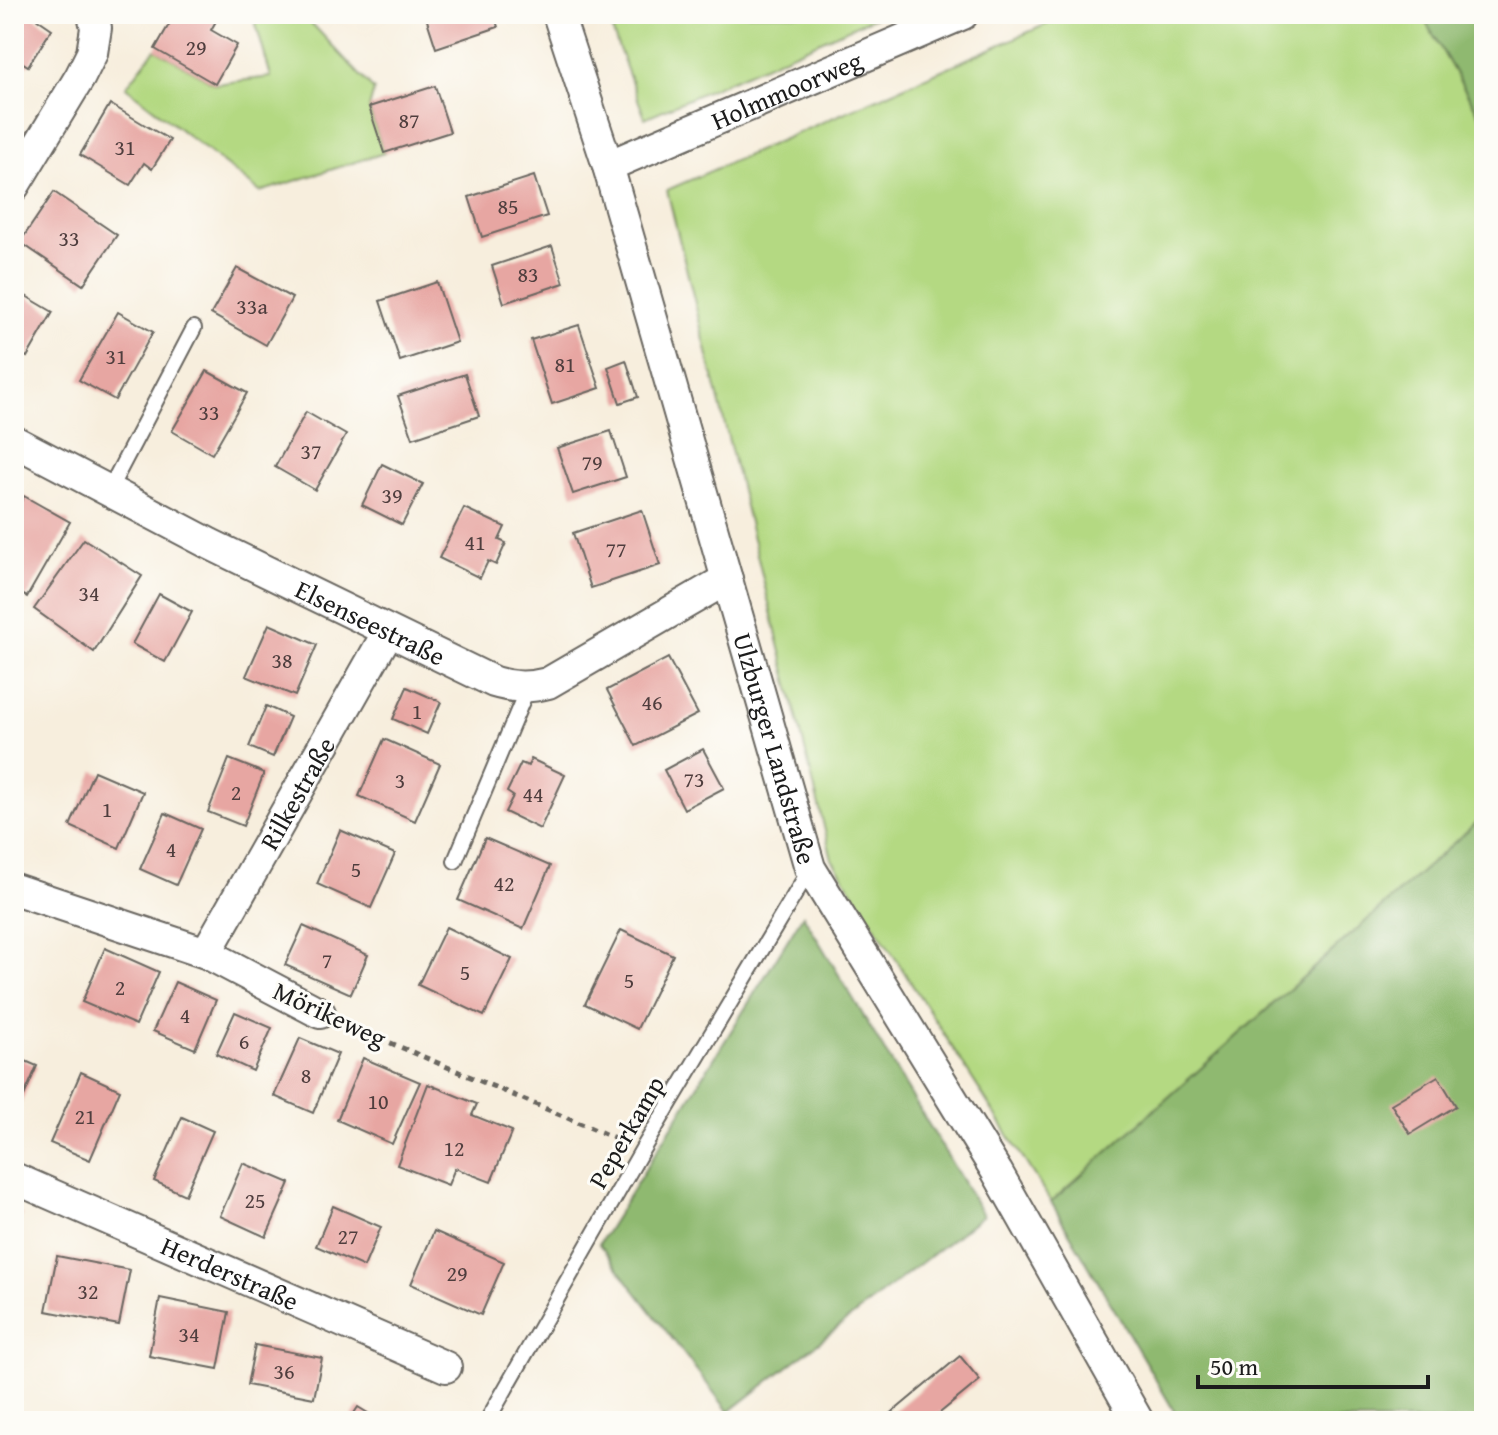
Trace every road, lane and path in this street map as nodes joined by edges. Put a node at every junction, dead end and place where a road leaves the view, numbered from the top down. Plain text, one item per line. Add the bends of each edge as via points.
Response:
1 (93, 14) edge
2 (558, 14) edge
3 (963, 14) edge
4 (608, 166) junction
5 (14, 186) edge
6 (194, 328) dead end
7 (14, 441) edge
8 (108, 492) junction
9 (727, 579) junction
10 (388, 632) junction
11 (528, 687) junction
12 (455, 861) dead end
13 (810, 868) junction
14 (14, 889) edge
15 (206, 953) junction
16 (320, 1013) joint
17 (642, 1150) junction
18 (14, 1178) edge
19 (446, 1367) dead end
20 (487, 1421) edge
21 (1138, 1421) edge

1 - 5 street via 92,53
2 - 4 street, Ulzburger Landstraße
3 - 4 street, Holmmoorweg
4 - 9 street, Ulzburger Landstraße
6 - 8 lane
7 - 8 street, Elsenseestraße
8 - 10 street, Elsenseestraße
9 - 11 street via 548,683
9 - 13 street, Ulzburger Landstraße
10 - 11 street, Elsenseestraße via 494,682
10 - 15 street, Rilkestraße
11 - 12 lane
13 - 17 lane, Peperkamp
13 - 21 street, Ulzburger Landstraße via 997,1172
14 - 15 street, Mörikeweg
15 - 16 street, Mörikeweg
16 - 17 path, Mörikeweg
17 - 20 lane, Peperkamp
18 - 19 street, Herderstraße

